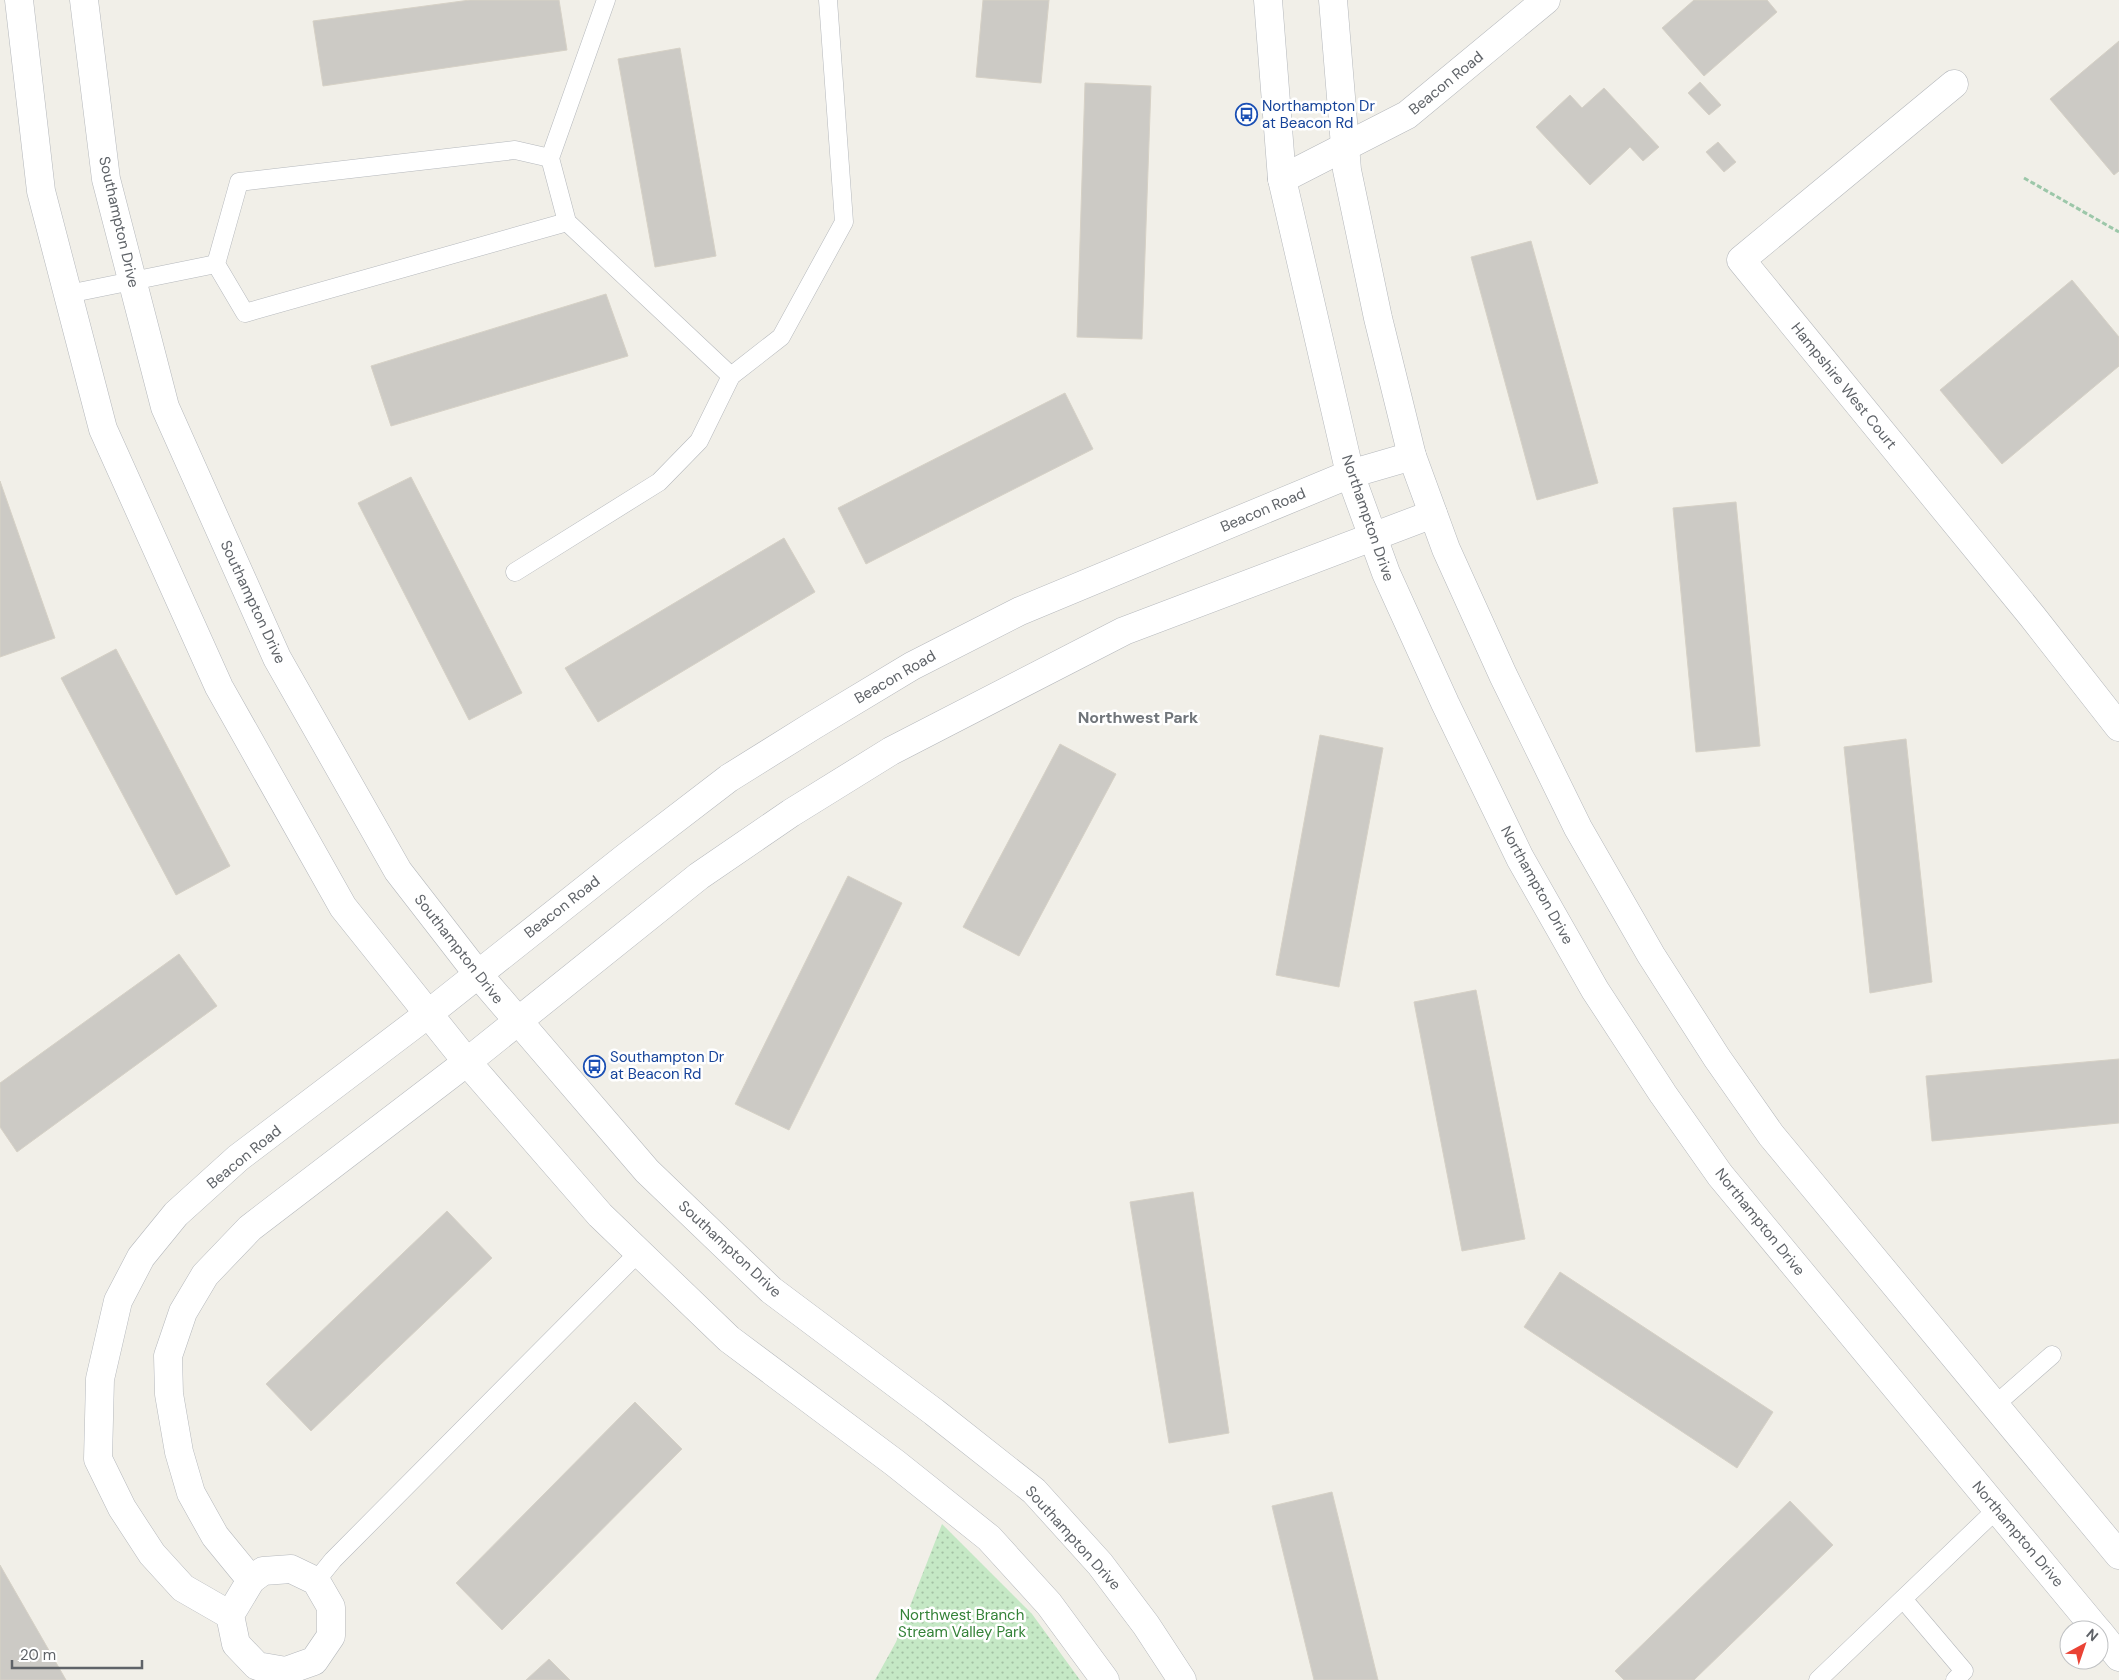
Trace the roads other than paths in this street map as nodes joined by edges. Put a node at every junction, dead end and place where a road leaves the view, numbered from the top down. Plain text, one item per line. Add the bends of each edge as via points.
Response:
1 (19, 0) edge
2 (84, 0) edge
3 (606, 0) edge
4 (828, 0) edge
5 (1268, 0) edge
6 (1333, 0) edge
7 (1546, 0) edge
8 (1954, 84) dead end
9 (1345, 146) junction
10 (550, 158) junction
11 (1282, 179) junction
12 (567, 222) junction
13 (216, 264) junction
14 (132, 281) junction
15 (68, 294) junction
16 (731, 376) junction
17 (1412, 456) junction
18 (1350, 474) junction
19 (1433, 514) junction
20 (1373, 538) junction
21 (515, 572) dead end
22 (2119, 727) edge
23 (478, 973) junction
24 (428, 1014) junction
25 (517, 1020) junction
26 (467, 1062) junction
27 (638, 1253) junction
28 (2052, 1355) dead end
29 (1995, 1404) junction
30 (1997, 1509) junction
31 (2119, 1555) edge
32 (251, 1580) junction
33 (316, 1582) junction
34 (1903, 1599) junction
35 (230, 1615) junction
36 (2089, 1620) edge
37 (2109, 1645) edge
38 (2119, 1657) edge
39 (1105, 1680) edge
40 (1182, 1680) edge
41 (1818, 1680) edge
42 (1955, 1680) edge

1 - 15 street via 42,191
2 - 14 street, Southampton Drive via 106,179
3 - 10 lane
4 - 16 lane via 844,222 781,337
5 - 11 street, Northampton Drive
6 - 9 street
7 - 9 street, Beacon Road via 1407,115
8 - 22 street, Hampshire West Court via 1741,260 2026,608
9 - 11 street, Beacon Road
9 - 17 street via 1347,170 1378,318
10 - 12 lane
10 - 13 lane via 515,150 239,182
11 - 18 street, Northampton Drive
12 - 13 lane via 245,313
12 - 16 lane
13 - 14 lane
14 - 15 lane
14 - 23 street, Southampton Drive via 165,407 277,658 398,870
15 - 24 street via 104,429 219,687 343,907
16 - 21 lane via 699,441 659,482
17 - 18 street, Beacon Road
17 - 19 street
18 - 20 street, Northampton Drive
18 - 23 street, Beacon Road via 1028,607 912,666 729,778
19 - 20 street
19 - 29 street via 1503,675 1578,828 1651,956 1771,1135
20 - 25 street via 1124,631 891,750 699,876
20 - 30 street, Northampton Drive via 1445,702 1520,858 1595,990 1720,1175
23 - 24 street, Beacon Road
23 - 25 street, Southampton Drive
24 - 26 street
24 - 35 street, Beacon Road via 238,1158 176,1214 141,1257 118,1300 100,1379 98,1459 122,1508 152,1554 183,1588
25 - 26 street
25 - 40 street, Southampton Drive via 647,1170 771,1290 1034,1491 1100,1564
26 - 27 street via 600,1216
26 - 32 street via 250,1228 205,1275 183,1312 168,1356 169,1394 179,1452 190,1493 215,1536
27 - 33 lane via 333,1560
27 - 39 street via 729,1339 989,1538 1050,1604
28 - 29 lane
29 - 31 street
30 - 34 lane
30 - 36 street, Northampton Drive
32 - 33 street via 264,1571 291,1569
32 - 35 street
33 - 35 street via 331,1607 331,1636 314,1661 286,1672 257,1666 236,1644
34 - 41 lane
34 - 42 lane via 1964,1671
37 - 38 street, Northampton Drive

